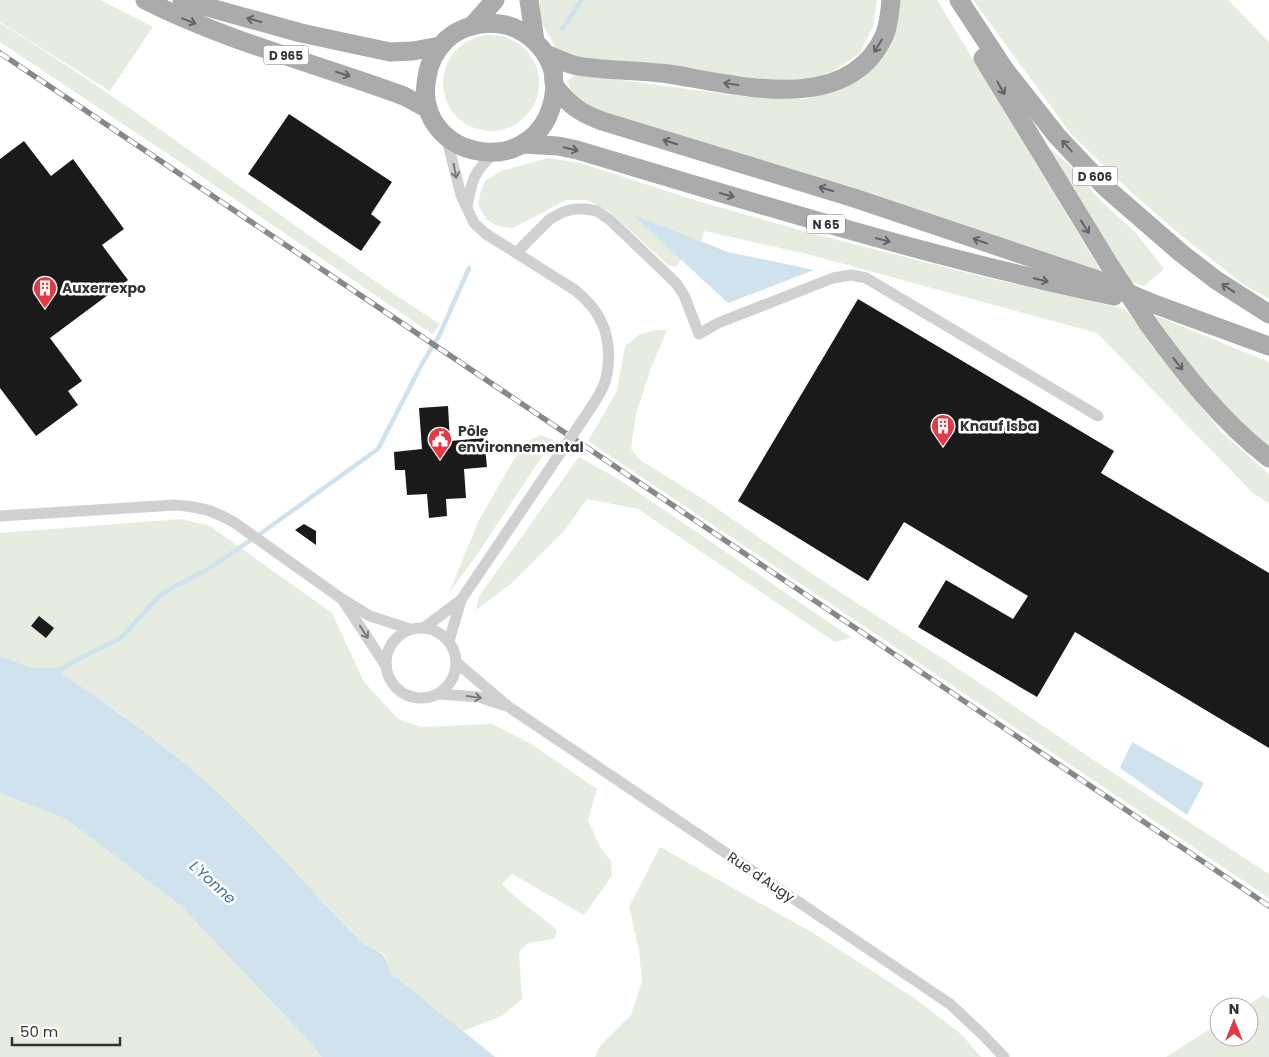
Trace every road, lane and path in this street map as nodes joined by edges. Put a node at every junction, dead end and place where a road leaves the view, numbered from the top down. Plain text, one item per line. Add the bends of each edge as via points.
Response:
1 (145, 0) edge
2 (182, 0) edge
3 (495, 0) edge
4 (529, 0) edge
5 (891, 0) edge
6 (950, 0) edge
7 (959, 0) edge
8 (472, 26) junction
9 (440, 46) junction
10 (541, 48) junction
11 (555, 86) junction
12 (428, 109) junction
13 (446, 136) junction
14 (523, 144) junction
15 (494, 152) junction
16 (467, 206) junction
17 (516, 253) junction
18 (1154, 304) junction
19 (1269, 314) edge
20 (1269, 346) edge
21 (1098, 416) dead end
22 (1269, 458) edge
23 (0, 516) edge
24 (342, 599) junction
25 (460, 600) junction
26 (425, 627) junction
27 (410, 629) junction
28 (449, 641) junction
29 (457, 663) junction
30 (386, 666) junction
31 (438, 694) junction
32 (509, 707) junction
33 (1004, 1057) edge

1 -> 12 main road, D 965 via 178,17 404,96
9 -> 2 main road, D 965 via 390,52 301,33
3 - 8 main road
4 - 10 main road
5 -> 10 main road via 885,32 871,57 854,73 814,87 778,90 653,72 577,66
6 -> 22 main road, D 606, bridge via 1008,100 1149,325 1201,392
19 -> 7 main road, D 606 via 1188,259 1105,186 1057,136 1011,78
8 - 9 main road
8 - 10 main road via 488,23 506,25 522,31
9 - 12 main road via 429,65 425,87
10 - 11 main road via 552,70
11 - 14 main road via 547,119
18 -> 11 main road, N 65 via 1095,279 854,198 602,121 581,113
12 - 13 main road
13 - 15 main road via 460,146
13 -> 16 street via 461,195
14 - 15 main road
14 -> 18 main road, N 65 via 578,150 854,232 1020,275
15 - 16 street via 476,173
16 - 17 street via 478,228
17 - 21 street via 550,219 563,212 575,208 597,211 676,283 699,334 718,323 833,278 851,275 866,278
17 - 25 street, bridge via 575,290 590,304 602,323 608,347 607,376 603,388 576,430
18 - 20 main road, N 65
23 - 24 street via 198,506 218,513 255,536
24 - 27 street via 370,616
24 -> 30 street
25 - 26 street
25 - 28 street
26 - 27 street
26 - 28 street via 434,629
27 - 30 street via 391,643 386,654
28 - 29 street
29 - 31 street via 452,680
29 - 32 street, Rue d'Augy
30 - 31 street via 395,687 405,694 416,698
31 -> 32 street, Rue d'Augy via 479,697
32 - 33 street, Rue d'Augy via 950,1004

